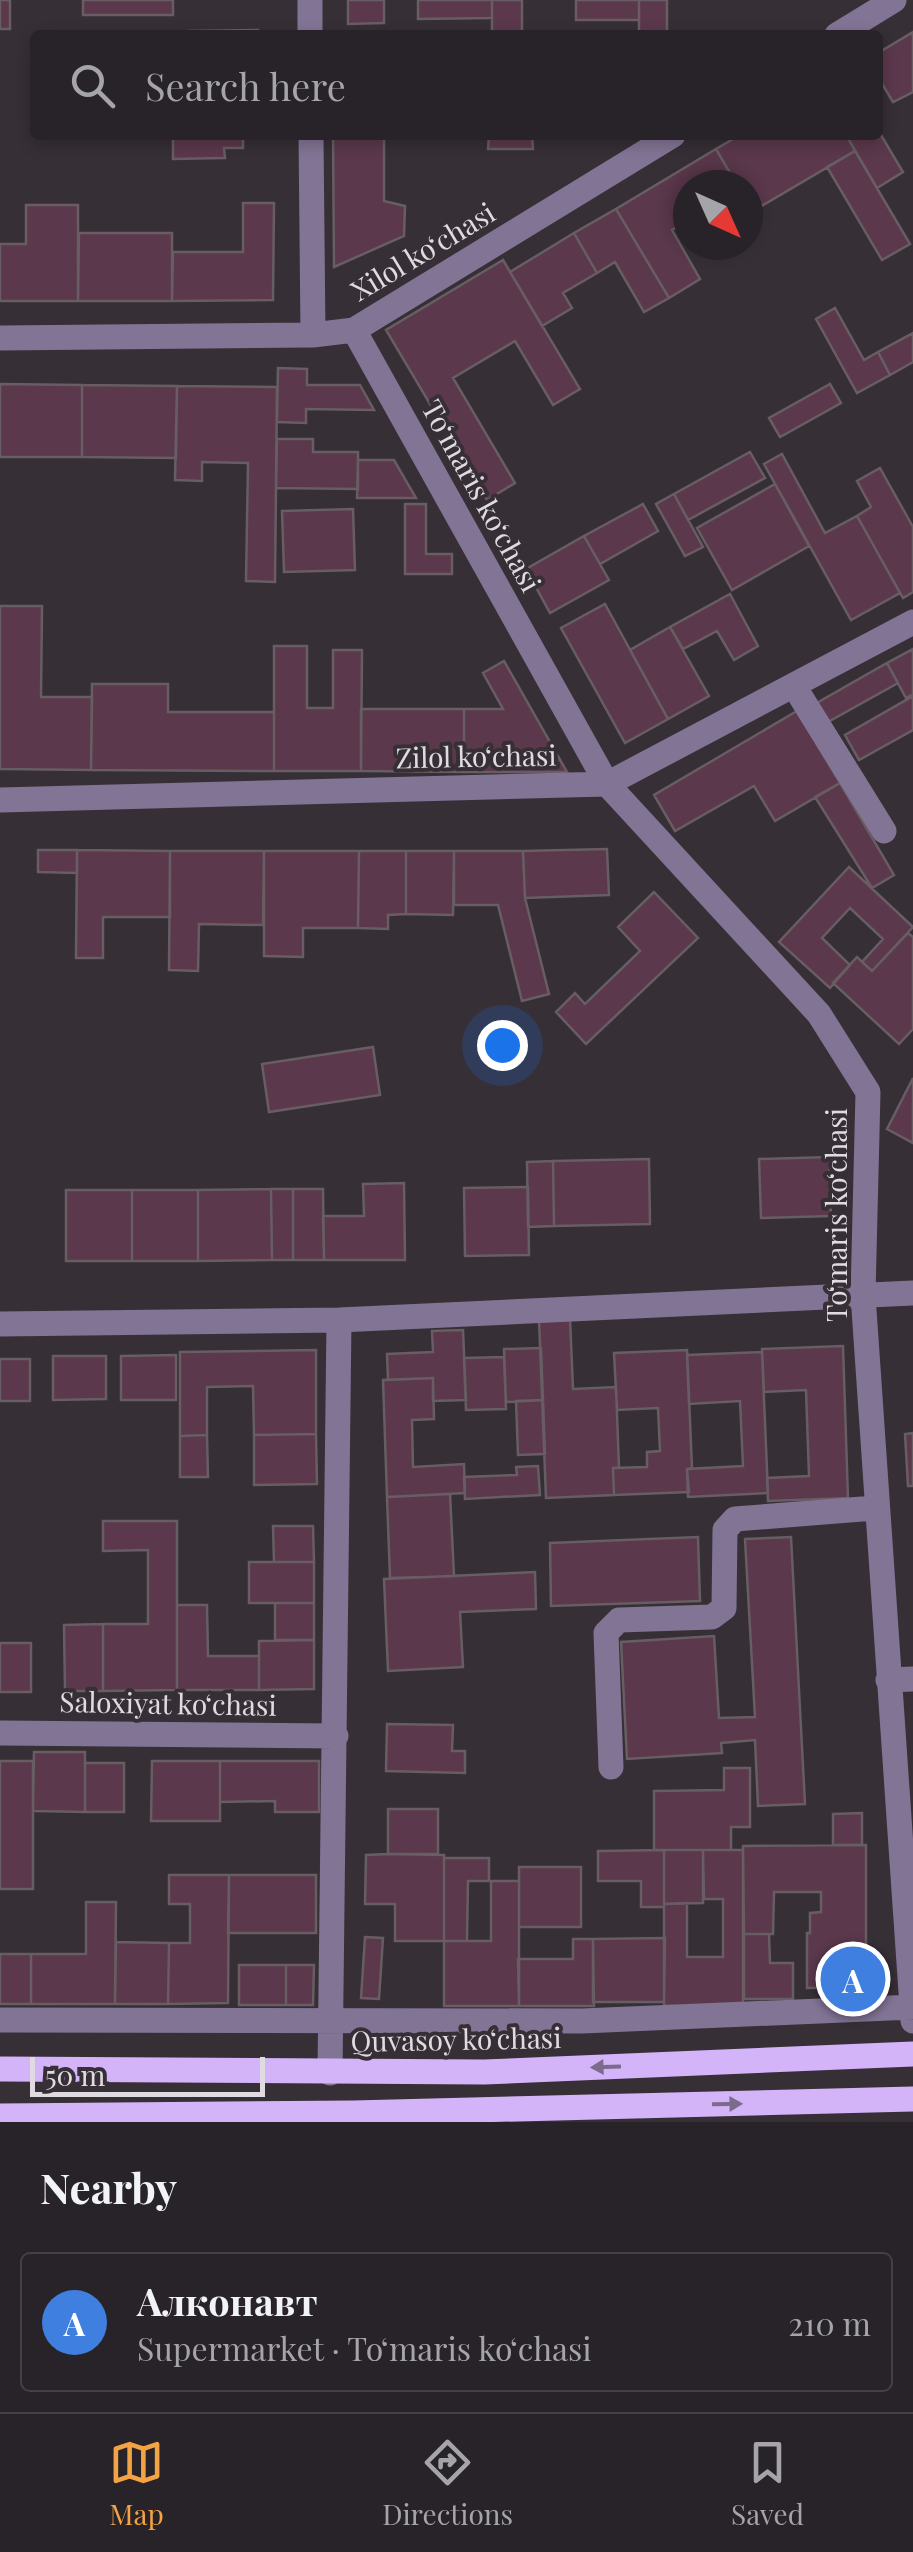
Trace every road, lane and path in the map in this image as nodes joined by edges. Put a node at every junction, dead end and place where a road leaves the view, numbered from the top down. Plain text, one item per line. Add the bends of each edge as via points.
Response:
1 (310, 0) edge
2 (894, 0) edge
3 (310, 30) edge
4 (844, 30) edge
5 (311, 140) edge
6 (665, 140) edge
7 (354, 330) junction
8 (313, 336) junction
9 (0, 338) edge
10 (913, 622) edge
11 (794, 686) junction
12 (607, 784) junction
13 (0, 800) edge
14 (884, 831) dead end
15 (913, 1293) edge
16 (863, 1294) junction
17 (339, 1320) junction
18 (0, 1324) edge
19 (876, 1508) junction
20 (900, 1680) edge
21 (0, 1732) edge
22 (336, 1736) junction
23 (611, 1767) dead end
24 (912, 2012) edge
25 (0, 2020) edge
26 (332, 2020) junction
27 (913, 2054) edge
28 (0, 2069) edge
29 (330, 2072) junction
30 (913, 2099) edge
31 (0, 2116) edge
32 (158, 2118) edge

1 - 3 street
2 - 4 street
5 - 8 street
6 - 7 street, Xilol koʻchasi
7 - 8 street, Xilol koʻchasi
7 - 12 street, Toʻmaris koʻchasi
8 - 9 street, Xilol koʻchasi
10 - 11 street, Zilol koʻchasi
11 - 12 street, Zilol koʻchasi
11 - 14 street
12 - 13 street, Zilol koʻchasi
12 - 16 street, Toʻmaris koʻchasi via 819,1014 868,1092
15 - 16 street
16 - 17 street
16 - 19 street, Toʻmaris koʻchasi
17 - 18 street
17 - 22 street
19 - 20 street, Toʻmaris koʻchasi
19 - 23 street via 735,1519 725,1530 724,1608 712,1617 619,1620 606,1632
20 - 24 street, Toʻmaris koʻchasi
21 - 22 street, Saloxiyat koʻchasi
22 - 26 street
24 - 26 street
25 - 26 street
26 - 29 street
27 -> 29 main road, Quvasoy koʻchasi
28 - 29 main road, Quvasoy koʻchasi
32 -> 30 main road
31 - 32 main road

